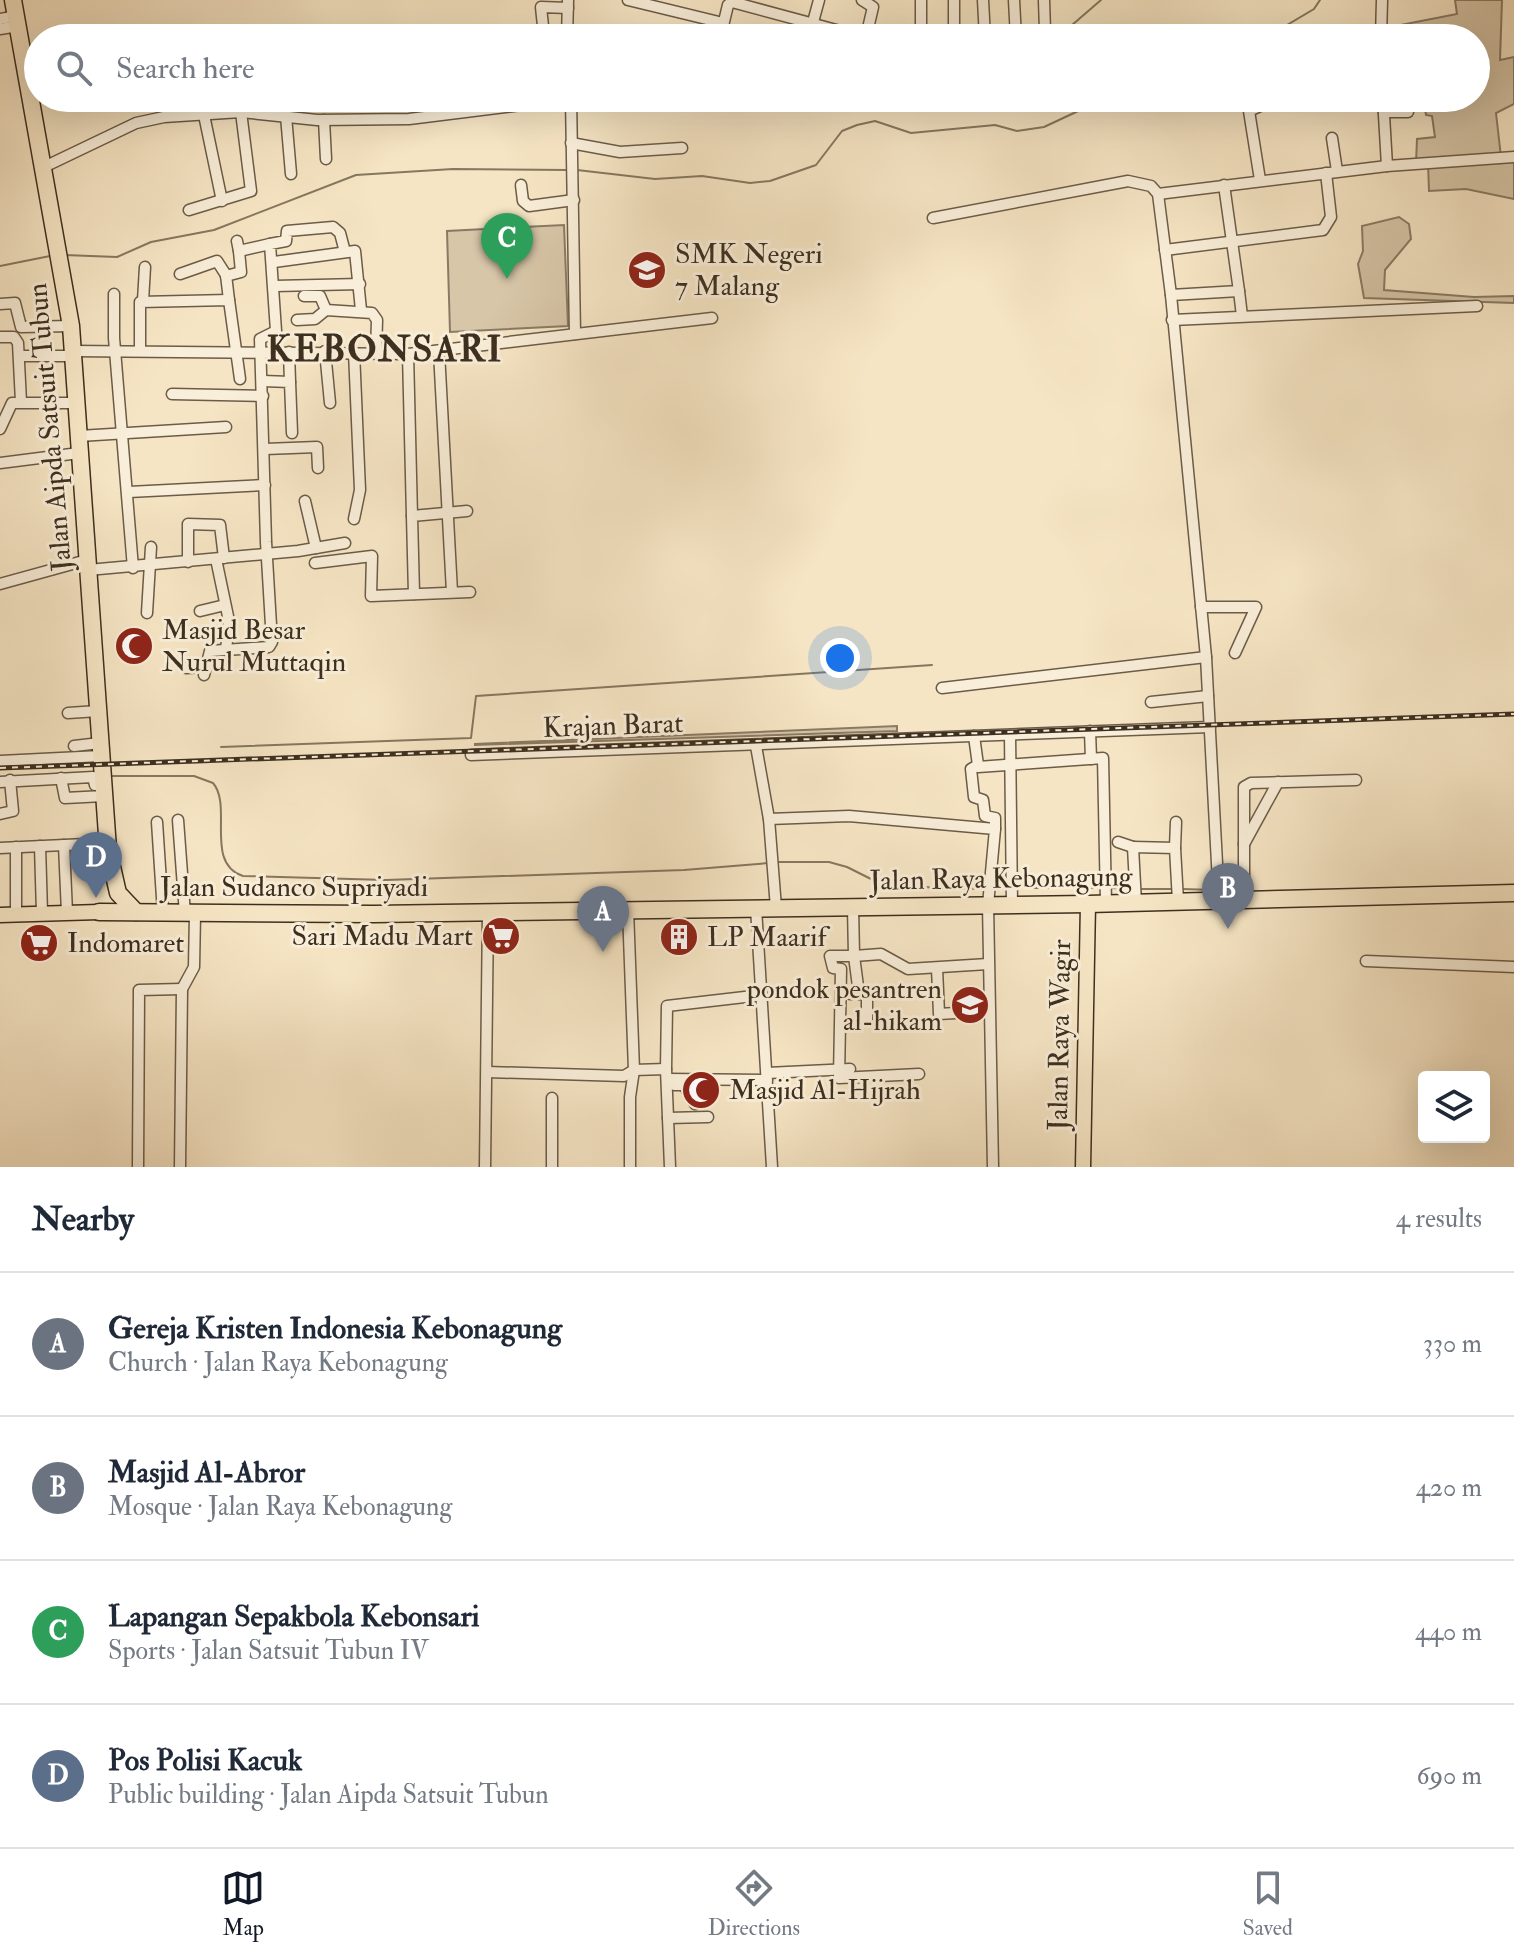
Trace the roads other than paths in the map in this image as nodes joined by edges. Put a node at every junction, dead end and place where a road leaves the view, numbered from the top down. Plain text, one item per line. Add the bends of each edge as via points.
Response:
1 (628, 0) edge
2 (819, 0) edge
3 (862, 0) edge
4 (921, 0) edge
5 (954, 0) edge
6 (983, 0) edge
7 (1014, 0) edge
8 (1044, 0) edge
9 (1382, 0) edge
10 (568, 4) edge
11 (666, 5) edge
12 (12, 15) edge
13 (813, 22) junction
14 (723, 23) joint
15 (543, 24) edge
16 (567, 24) edge
17 (820, 24) edge
18 (869, 24) edge
19 (921, 24) edge
20 (954, 24) edge
21 (984, 24) edge
22 (1015, 24) edge
23 (1045, 24) edge
24 (1381, 24) edge
25 (0, 29) edge
26 (24, 72) edge
27 (32, 112) edge
28 (241, 112) junction
29 (466, 112) edge
30 (571, 112) edge
31 (1249, 112) edge
32 (1384, 112) joint
33 (1408, 112) dead end
34 (204, 115) junction
35 (286, 116) junction
36 (324, 120) junction
37 (1332, 138) dead end
38 (571, 143) junction
39 (682, 148) dead end
40 (1514, 157) edge
41 (326, 159) dead end
42 (1387, 166) junction
43 (44, 167) junction
44 (1331, 172) junction
45 (291, 174) dead end
46 (1260, 180) junction
47 (521, 185) dead end
48 (1224, 185) junction
49 (1158, 194) junction
50 (574, 200) junction
51 (222, 201) junction
52 (189, 210) dead end
53 (933, 218) dead end
54 (1232, 241) junction
55 (270, 244) junction
56 (1165, 250) junction
57 (345, 252) junction
58 (274, 262) junction
59 (145, 267) dead end
60 (180, 274) dead end
61 (226, 276) junction
62 (360, 284) junction
63 (275, 286) junction
64 (1239, 291) junction
65 (114, 294) dead end
66 (1171, 295) junction
67 (304, 296) dead end
68 (229, 300) junction
69 (143, 301) junction
70 (0, 304) edge
71 (1477, 306) dead end
72 (326, 310) junction
73 (361, 310) junction
74 (1242, 316) junction
75 (712, 318) dead end
76 (297, 320) dead end
77 (1172, 320) junction
78 (71, 326) junction
79 (575, 334) junction
80 (0, 337) edge
81 (116, 350) junction
82 (140, 351) junction
83 (325, 351) junction
84 (236, 352) junction
85 (262, 352) junction
86 (289, 352) junction
87 (354, 352) junction
88 (439, 352) junction
89 (73, 353) junction
90 (376, 353) junction
91 (408, 354) junction
92 (21, 356) junction
93 (240, 379) dead end
94 (263, 381) junction
95 (290, 382) junction
96 (172, 394) dead end
97 (263, 396) junction
98 (10, 403) edge
99 (77, 403) junction
100 (330, 403) dead end
101 (226, 427) dead end
102 (0, 429) edge
103 (292, 433) dead end
104 (122, 435) junction
105 (79, 436) junction
106 (265, 449) junction
107 (79, 453) junction
108 (2, 459) edge
109 (318, 468) dead end
110 (265, 485) junction
111 (129, 492) junction
112 (305, 501) dead end
113 (467, 511) dead end
114 (450, 513) junction
115 (412, 516) junction
116 (354, 519) dead end
117 (345, 543) dead end
118 (151, 547) dead end
119 (316, 548) junction
120 (267, 554) junction
121 (220, 559) junction
122 (188, 562) junction
123 (315, 563) dead end
124 (87, 565) junction
125 (149, 566) junction
126 (133, 568) junction
127 (0, 584) edge
128 (452, 592) junction
129 (470, 592) dead end
130 (414, 594) junction
131 (225, 605) junction
132 (1201, 607) junction
133 (200, 611) dead end
134 (147, 613) dead end
135 (226, 650) junction
136 (1235, 653) dead end
137 (1206, 657) junction
138 (186, 668) dead end
139 (942, 688) dead end
140 (1208, 696) junction
141 (1151, 702) dead end
142 (98, 711) junction
143 (68, 713) dead end
144 (1210, 727) junction
145 (1090, 731) junction
146 (1010, 735) junction
147 (974, 736) junction
148 (74, 746) dead end
149 (756, 746) junction
150 (100, 750) junction
151 (471, 755) dead end
152 (1091, 759) junction
153 (0, 761) edge
154 (1011, 762) junction
155 (978, 767) junction
156 (61, 778) junction
157 (1356, 780) dead end
158 (5, 781) edge
159 (1278, 782) junction
160 (103, 785) junction
161 (0, 814) edge
162 (769, 819) junction
163 (178, 820) dead end
164 (157, 822) dead end
165 (1176, 822) dead end
166 (995, 829) junction
167 (1118, 842) dead end
168 (64, 845) junction
169 (40, 846) junction
170 (1243, 846) junction
171 (16, 847) junction
172 (1133, 847) junction
173 (0, 848) edge
174 (108, 848) junction
175 (1175, 848) junction
176 (1135, 892) junction
177 (1514, 893) edge
178 (1012, 894) junction
179 (989, 895) junction
180 (1101, 895) junction
181 (1178, 896) junction
182 (1244, 900) junction
183 (1219, 901) junction
184 (853, 907) junction
185 (756, 908) junction
186 (776, 908) junction
187 (628, 910) junction
188 (99, 912) junction
189 (136, 912) junction
190 (488, 912) junction
191 (42, 913) junction
192 (67, 913) junction
193 (163, 913) junction
194 (16, 914) junction
195 (190, 914) junction
196 (0, 915) edge
197 (854, 956) junction
198 (1366, 961) dead end
199 (988, 964) junction
200 (1514, 967) edge
201 (937, 968) junction
202 (182, 989) junction
203 (911, 993) dead end
204 (859, 994) junction
205 (762, 995) junction
206 (988, 1011) junction
207 (867, 1021) dead end
208 (634, 1070) junction
209 (844, 1070) junction
210 (487, 1072) junction
211 (919, 1074) dead end
212 (667, 1077) junction
213 (767, 1077) junction
214 (695, 1104) dead end
215 (708, 1117) dead end
216 (668, 1118) junction
217 (138, 1167) edge
218 (180, 1167) edge
219 (485, 1167) edge
220 (552, 1167) edge
221 (558, 1167) edge
222 (630, 1167) edge
223 (670, 1167) edge
224 (772, 1167) edge
225 (993, 1167) edge
226 (1083, 1167) edge

1 - 11 street
2 - 13 street
3 - 18 street via 873,7
4 - 19 street
5 - 20 street
6 - 21 street
7 - 22 street
8 - 23 street
9 - 24 street
10 - 15 street via 541,7
10 - 16 street
11 - 14 street
12 - 25 street
12 - 26 highway, Jalan Aipda Satsuit Tubun
13 - 14 street via 732,2
13 - 17 street
27 - 43 highway, Jalan Aipda Satsuit Tubun
28 - 34 street
28 - 35 street
28 - 51 street via 252,187 244,196
29 - 36 street
30 - 38 street
31 - 46 street
32 - 33 street
32 - 42 street
34 - 43 street via 136,123
34 - 51 street
35 - 36 street
35 - 45 street
36 - 41 street
37 - 44 street
38 - 39 street via 620,152
38 - 50 street
40 - 42 street
42 - 44 street
43 - 78 highway, Jalan Aipda Satsuit Tubun
44 - 46 street
44 - 54 street via 1331,217 1325,229
46 - 48 street
47 - 50 street via 529,206
48 - 49 street
48 - 54 street
49 - 53 street via 1142,182 1128,181
49 - 56 street
50 - 79 street
51 - 52 street
54 - 56 street
54 - 64 street
55 - 57 street via 286,241 287,231 333,227
55 - 58 street
55 - 61 street via 238,246 241,272
56 - 66 street
57 - 58 street
57 - 62 street via 357,252
58 - 63 street
59 - 69 street
60 - 61 street via 214,260
61 - 68 street
62 - 63 street
62 - 73 street
63 - 85 street via 276,331 261,336
64 - 66 street
64 - 74 street
65 - 81 street
66 - 77 street
67 - 72 street via 320,296
68 - 69 street
68 - 84 street
69 - 82 street
70 - 78 street via 15,303 21,327
71 - 74 street
72 - 73 street
72 - 76 street via 315,319
73 - 90 street via 377,320
74 - 77 street
75 - 79 street
77 - 132 street
78 - 89 highway, Jalan Aipda Satsuit Tubun
79 - 88 street
80 - 92 street via 14,337
81 - 82 street
81 - 89 street
81 - 104 street
82 - 84 street
83 - 86 street
83 - 87 street
83 - 100 street
84 - 85 street
84 - 93 street
85 - 86 street
85 - 94 street
86 - 95 street
87 - 90 street
87 - 116 street via 360,488
88 - 91 street
88 - 114 street
89 - 92 street
89 - 99 highway, Jalan Aipda Satsuit Tubun
90 - 91 street
91 - 115 street
92 - 98 street
94 - 95 street
94 - 97 street
95 - 103 street
96 - 97 street
97 - 106 street
98 - 99 street
98 - 102 street
99 - 105 highway, Jalan Aipda Satsuit Tubun
101 - 104 street
104 - 105 street
104 - 111 street
105 - 107 highway, Jalan Aipda Satsuit Tubun
106 - 109 street via 317,447
106 - 110 street
107 - 108 street
107 - 124 highway, Jalan Aipda Satsuit Tubun
110 - 111 street
110 - 120 street
111 - 126 street
112 - 119 street
113 - 114 street
114 - 115 street
114 - 128 street
115 - 130 street
117 - 119 street
118 - 125 street
119 - 120 street
120 - 121 street
120 - 135 street via 272,644
121 - 122 street
121 - 122 street via 221,525 190,524
121 - 131 street
122 - 125 street
123 - 130 street via 372,556 370,596
124 - 126 street
124 - 127 street
124 - 142 highway, Jalan Aipda Satsuit Tubun
125 - 126 street
125 - 134 street
128 - 129 street
128 - 130 street
131 - 133 street
131 - 135 street
132 - 136 street via 1256,607
132 - 137 street
135 - 138 street via 210,651 204,671
137 - 139 street
137 - 140 street
140 - 141 street
140 - 144 street
142 - 143 street
142 - 150 highway, Jalan Aipda Satsuit Tubun
144 - 145 street, Krajan Barat
144 - 183 street
145 - 146 street, Krajan Barat
145 - 152 street
146 - 147 street, Krajan Barat
146 - 154 street
147 - 149 street, Krajan Barat
147 - 155 street
148 - 150 street
149 - 151 street, Krajan Barat
149 - 162 street
150 - 153 street
150 - 160 highway, Jalan Aipda Satsuit Tubun
152 - 154 street
152 - 180 street via 1103,758
154 - 155 street
154 - 178 street
155 - 166 street via 971,769 974,797 983,800 985,816 995,818
156 - 158 street
156 - 160 street via 94,777 95,785
156 - 160 street via 65,798
157 - 159 street
158 - 161 street via 13,811
159 - 170 street
159 - 170 street via 1244,787
160 - 174 highway, Jalan Aipda Satsuit Tubun
162 - 166 street via 849,816
162 - 186 street
163 - 195 street
164 - 193 street
165 - 175 street
166 - 179 street
167 - 172 street
168 - 169 street
168 - 174 street
168 - 192 street
169 - 171 street
169 - 191 street
170 - 182 street
171 - 173 street
171 - 194 street
172 - 175 street
172 - 176 street
174 - 188 highway, Jalan Aipda Satsuit Tubun via 108,893
174 - 189 highway, Jalan Aipda Satsuit Tubun via 118,893
175 - 181 street
176 - 180 highway, Jalan Raya Kebonagung
176 - 181 highway, Jalan Raya Kebonagung
177 - 182 highway, Jalan Raya Kebonagung
178 - 179 highway, Jalan Raya Kebonagung
178 - 180 highway, Jalan Raya Kebonagung
179 - 184 highway, Jalan Raya Kebonagung
179 - 199 street
180 - 226 main road, Jalan Raya Wagir
181 - 183 highway, Jalan Raya Kebonagung
182 - 183 highway, Jalan Raya Kebonagung
184 - 186 highway, Jalan Raya Kebonagung
184 - 197 street
185 - 186 highway, Jalan Raya Kebonagung
185 - 187 highway, Jalan Raya Kebonagung
185 - 205 street
187 - 190 highway, Jalan Raya Kebonagung
187 - 208 street
188 - 189 highway, Jalan Sudanco Supriyadi
188 - 192 main road
189 - 193 highway, Jalan Sudanco Supriyadi
190 - 195 highway, Jalan Sudanco Supriyadi
190 - 210 street
191 - 192 main road
191 - 194 main road
193 - 195 highway, Jalan Sudanco Supriyadi
194 - 196 main road
195 - 202 street via 194,967
197 - 201 street via 879,953 908,969
197 - 204 street
197 - 209 street via 829,956 833,968 841,969
198 - 200 street
199 - 201 street
199 - 206 street
201 - 206 street via 939,1014
202 - 217 street via 139,990
202 - 218 street
203 - 204 street
204 - 207 street
205 - 212 street via 667,1006
205 - 213 street
206 - 225 street
208 - 210 street via 624,1076
208 - 212 street
208 - 222 street
209 - 211 street via 841,1079
209 - 213 street
210 - 219 street
212 - 213 street
212 - 214 street via 684,1085
212 - 216 street
213 - 224 street
215 - 216 street
216 - 223 street
220 - 221 street via 555,1098

